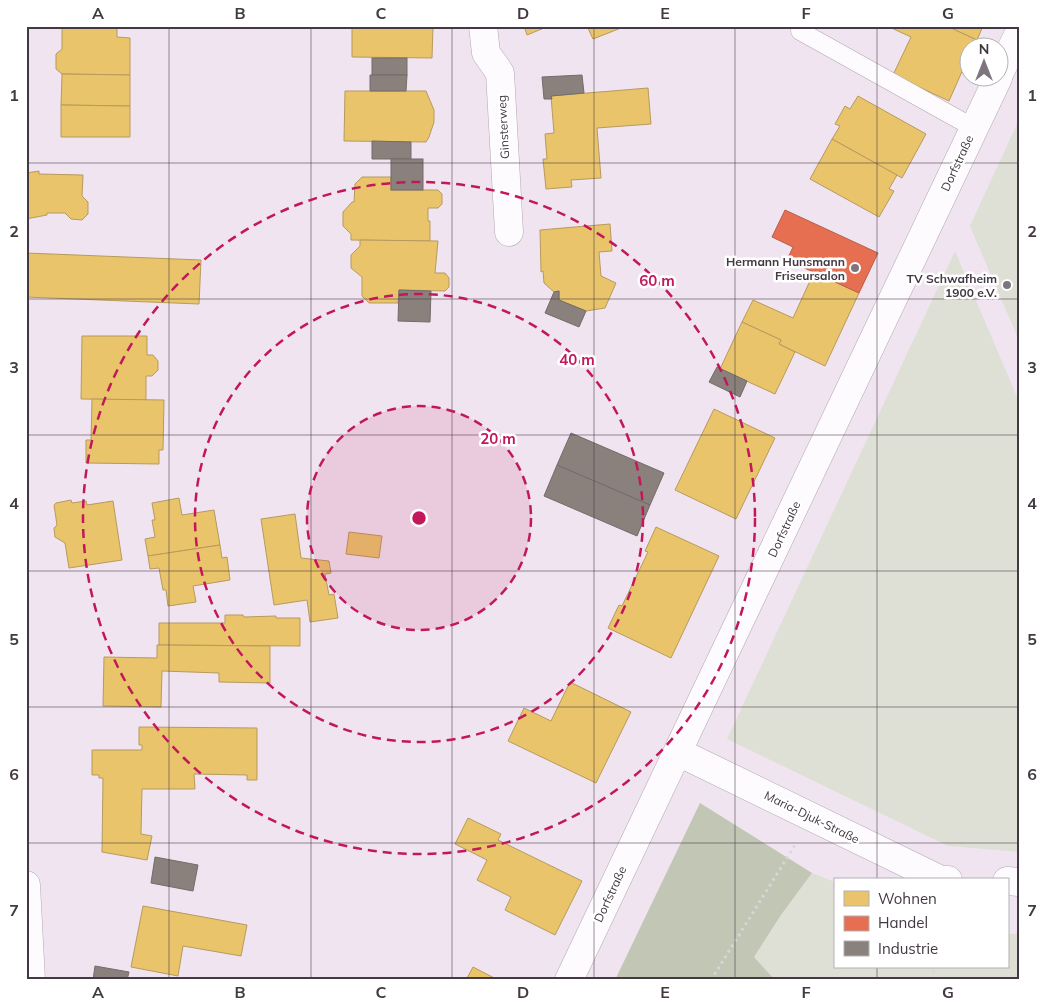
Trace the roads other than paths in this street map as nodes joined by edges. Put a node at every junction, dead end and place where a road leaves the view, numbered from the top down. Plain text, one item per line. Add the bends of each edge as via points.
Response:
1 (483, 26) edge
2 (800, 31) dead end
3 (1020, 32) edge
4 (1008, 57) edge
5 (993, 88) edge
6 (974, 128) junction
7 (509, 232) dead end
8 (678, 752) junction
9 (937, 878) edge
10 (27, 894) edge
11 (31, 980) edge
12 (569, 980) edge

1 - 7 street, Ginsterweg via 486,52 500,73
2 - 6 lane
3 - 4 street, Dorfstraße
5 - 6 street, Dorfstraße
6 - 8 street, Dorfstraße
8 - 9 street, Maria-Djuk-Straße
8 - 12 street, Dorfstraße
10 - 11 street

